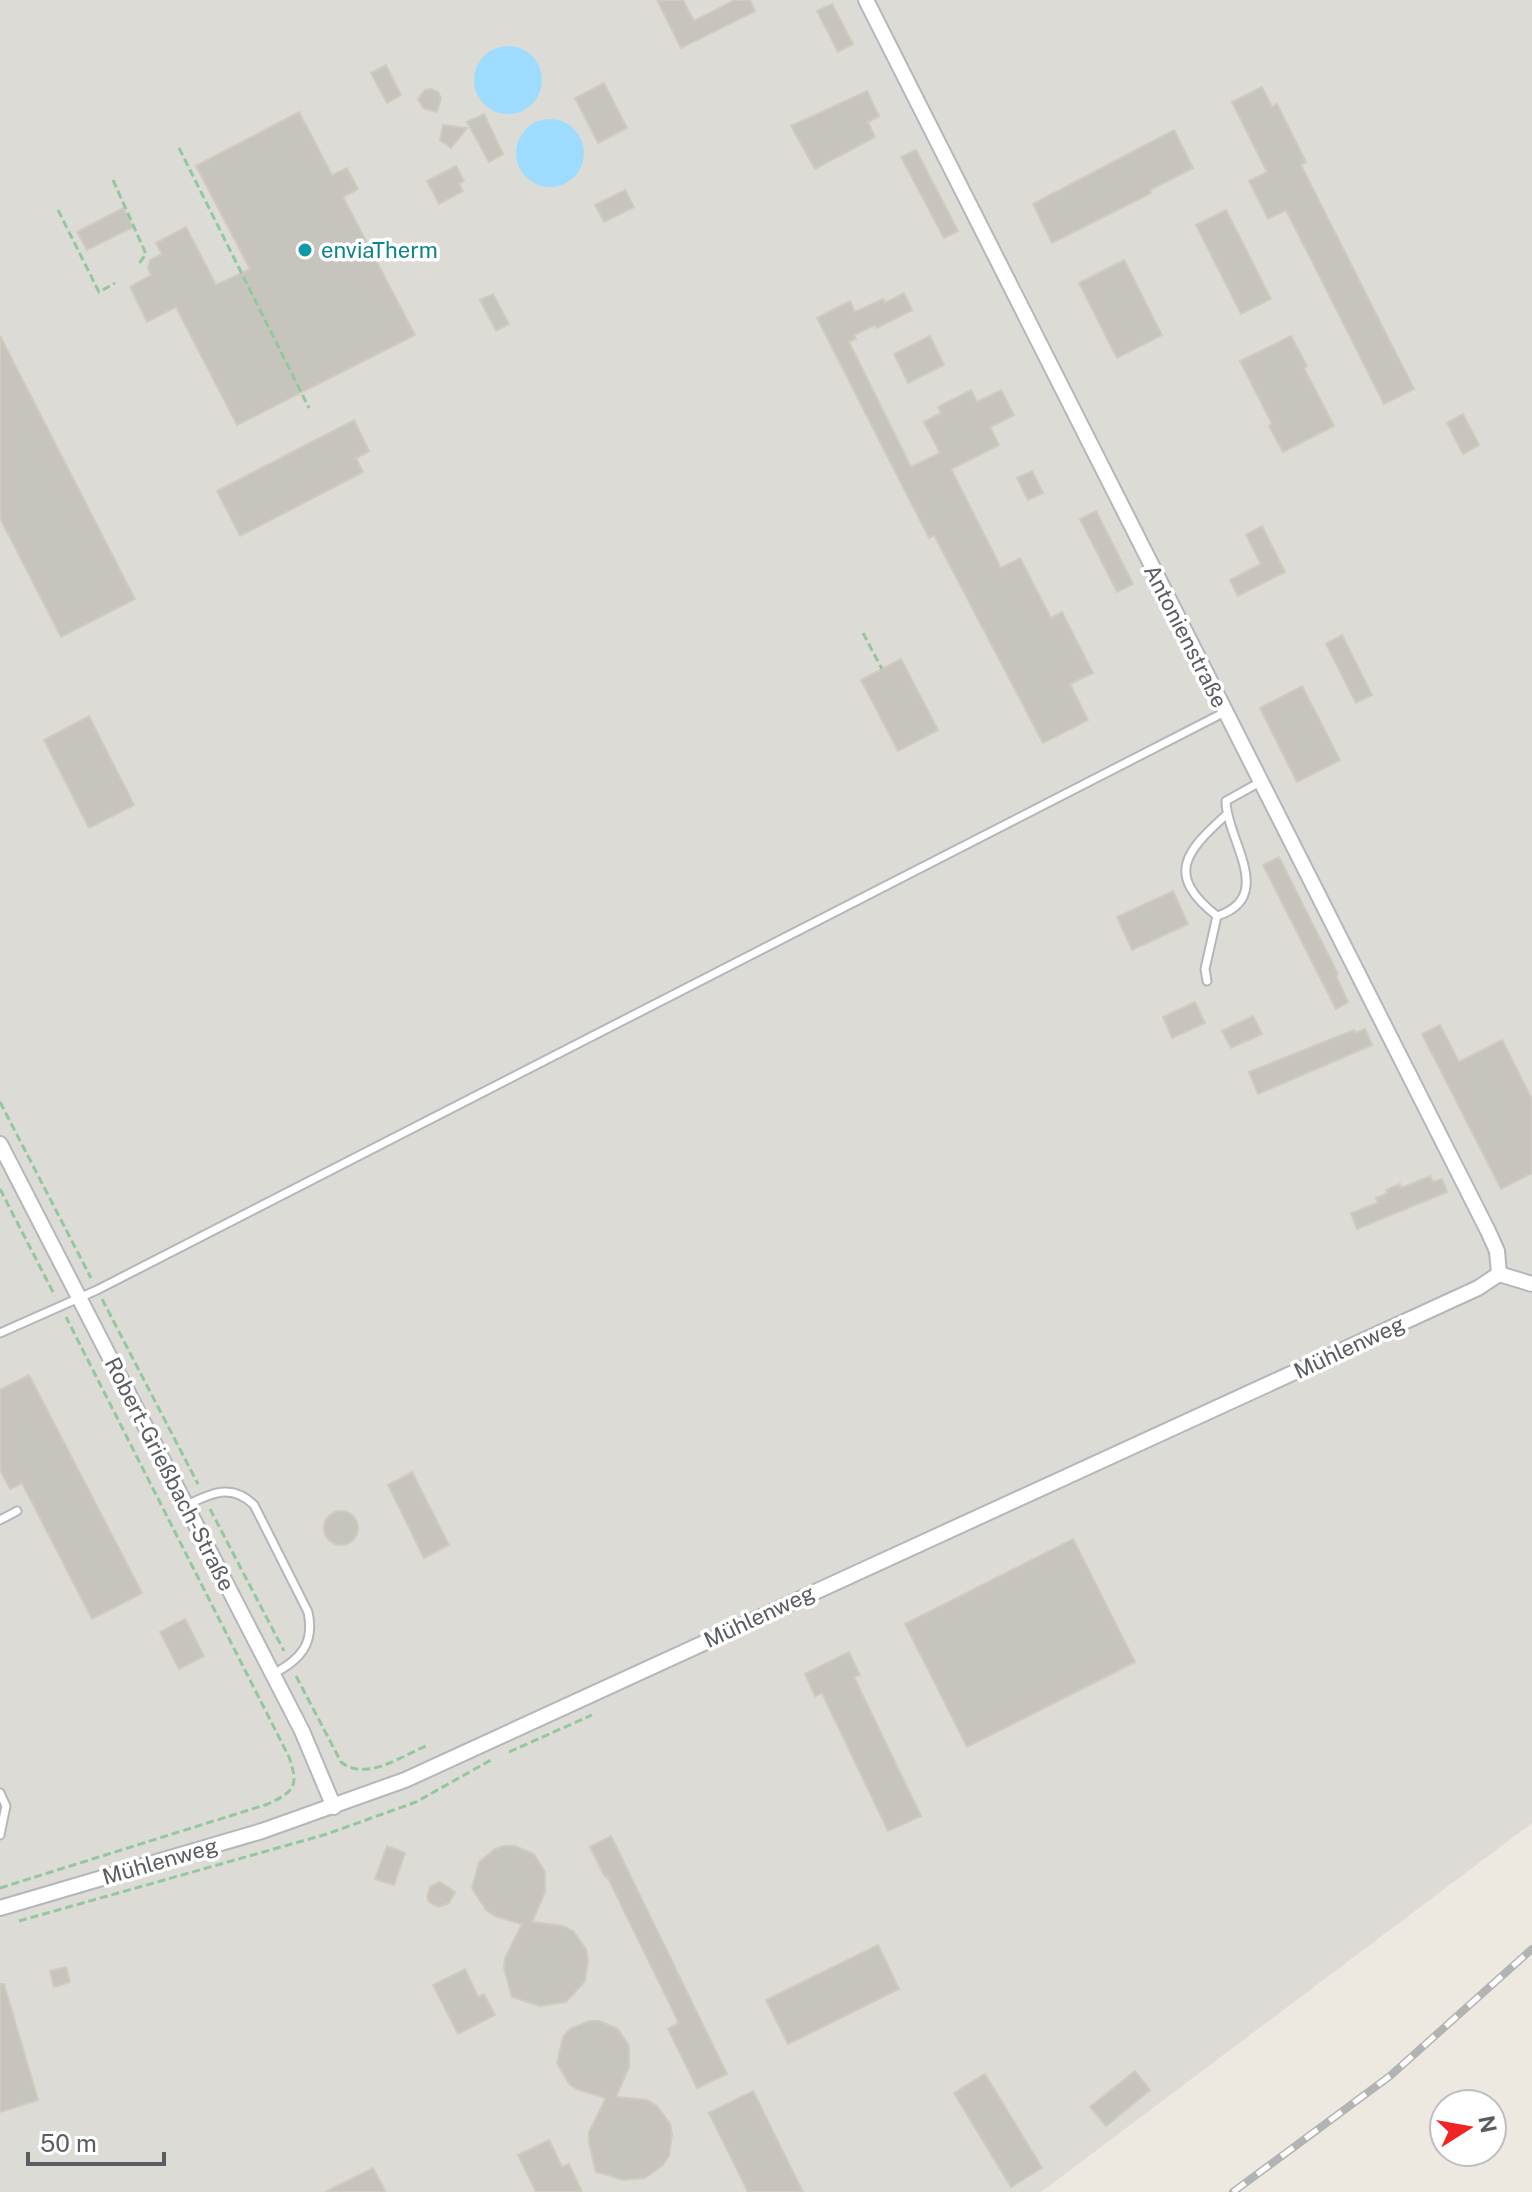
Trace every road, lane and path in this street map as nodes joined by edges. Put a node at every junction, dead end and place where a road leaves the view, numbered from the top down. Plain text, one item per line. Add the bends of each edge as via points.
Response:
1 (866, 0) edge
2 (179, 148) dead end
3 (113, 180) dead end
4 (58, 210) dead end
5 (137, 266) dead end
6 (115, 283) dead end
7 (309, 408) dead end
8 (863, 633) dead end
9 (882, 669) dead end
10 (1225, 712) junction
11 (1260, 782) junction
12 (1226, 815) junction
13 (1217, 916) junction
14 (1207, 981) dead end
15 (0, 1102) edge
16 (0, 1144) edge
17 (0, 1189) edge
18 (1499, 1274) junction
19 (1532, 1284) edge
20 (97, 1290) junction
21 (79, 1298) junction
22 (60, 1305) junction
23 (0, 1333) edge
24 (204, 1497) junction
25 (186, 1505) junction
26 (17, 1511) dead end
27 (0, 1520) edge
28 (290, 1664) junction
29 (273, 1674) junction
30 (426, 1746) dead end
31 (0, 1793) edge
32 (334, 1807) junction
33 (0, 1835) edge
34 (0, 1888) edge
35 (0, 1908) edge

1 - 10 street, Antonienstraße
2 - 7 path
3 - 5 path via 146,254
4 - 6 path via 99,292
8 - 9 path
10 - 11 street, Antonienstraße
10 - 20 lane
11 - 12 lane via 1226,801
11 - 18 street, Antonienstraße via 1488,1231
12 - 13 lane via 1240,848 1246,885 1231,912
12 - 13 lane via 1187,854 1191,891
13 - 14 lane
15 - 20 path
16 - 21 street, Robert-Grießbach-Straße
17 - 22 path
18 - 19 street
18 - 32 street, Mühlenweg via 425,1771
20 - 21 lane
20 - 24 path
21 - 22 lane
21 - 25 street, Robert-Grießbach-Straße
22 - 23 lane
22 - 34 path via 289,1757 294,1786 268,1804
24 - 25 lane
24 - 28 path
24 - 28 lane via 233,1491 254,1505 308,1612 306,1648
25 - 29 street, Robert-Grießbach-Straße
26 - 27 lane
28 - 29 lane
28 - 30 path via 347,1766 367,1771
29 - 32 street, Robert-Grießbach-Straße
31 - 33 lane via 6,1806
32 - 35 street, Mühlenweg

